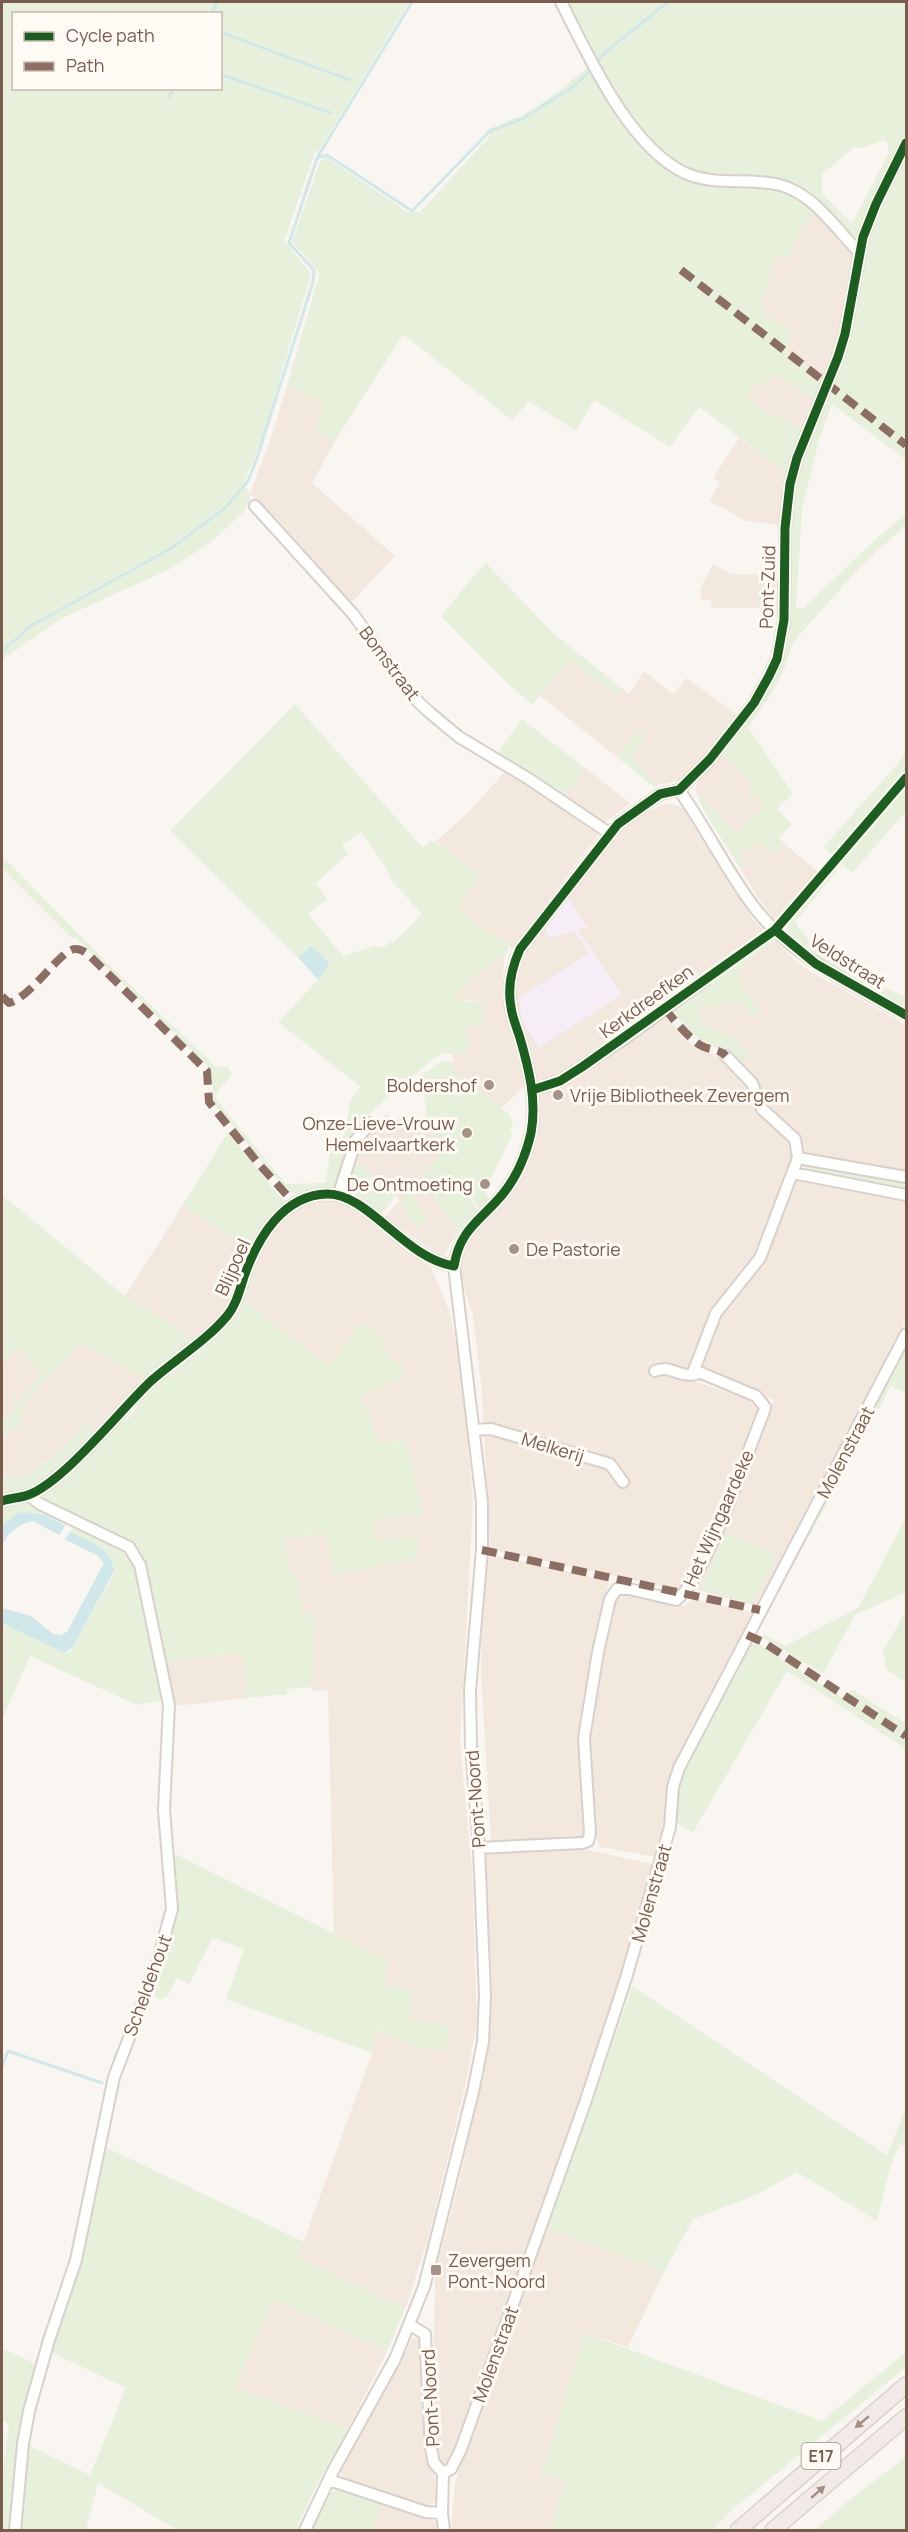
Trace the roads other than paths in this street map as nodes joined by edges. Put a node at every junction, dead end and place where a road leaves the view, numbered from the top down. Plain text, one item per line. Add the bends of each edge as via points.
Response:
1 (561, 2) edge
2 (906, 143) edge
3 (859, 252) junction
4 (255, 506) dead end
5 (679, 790) junction
6 (609, 833) junction
7 (705, 980) dead end
8 (906, 1015) edge
9 (726, 1056) dead end
10 (532, 1090) junction
11 (370, 1123) dead end
12 (798, 1158) junction
13 (793, 1173) junction
14 (906, 1177) edge
15 (341, 1195) junction
16 (906, 1195) edge
17 (454, 1266) junction
18 (906, 1334) edge
19 (656, 1371) dead end
20 (699, 1373) junction
21 (474, 1430) junction
22 (623, 1482) dead end
23 (27, 1495) junction
24 (2, 1501) edge
25 (479, 1848) junction
26 (410, 2325) junction
27 (906, 2385) edge
28 (906, 2417) edge
29 (443, 2473) junction
30 (329, 2480) junction
31 (442, 2513) junction
32 (15, 2530) edge
33 (305, 2530) edge
34 (444, 2530) edge
35 (738, 2530) edge
36 (773, 2530) edge

1 - 3 street via 634,129 661,158 702,178 780,185 797,192 814,203
2 - 3 street, Pont-Zuid via 876,204
3 - 5 street, Pont-Zuid via 842,345 790,484 785,528 784,620 777,659 740,722
4 - 6 street, Bomstraat via 353,614 411,695 429,712 459,737
5 - 6 street, Pont-Zuid via 660,794
5 - 8 street, Veldstraat via 754,906 775,930 816,964
6 - 10 street, Pont-Zuid via 520,948 510,977 511,1007
7 - 10 street, Kerkdreefken via 560,1081
9 - 12 street via 752,1083 762,1108 795,1139
10 - 17 street, Pont-Zuid via 531,1131 520,1166 502,1195 468,1230
11 - 15 street via 356,1140
12 - 13 street
12 - 14 street
13 - 16 street
13 - 20 street via 760,1258 716,1313 694,1370
15 - 17 street via 359,1204 424,1256
15 - 23 street, Blijpoel via 306,1196 281,1212 254,1250 228,1315 151,1381 61,1473
17 - 21 street, Pont-Noord
18 - 29 street, Molenstraat via 679,1768 673,1787 670,1827 606,2041 461,2449 451,2469
19 - 20 street, Het Wijngaardeke via 664,1369 690,1377
20 - 25 street, Het Wijngaardeke via 756,1396 765,1407 764,1414 703,1562 685,1594 676,1600 616,1589 610,1599 584,1738 588,1841
21 - 22 street, Melkerij via 491,1429 610,1464
21 - 25 street, Pont-Noord via 482,1502 482,1550 470,1689
23 - 24 street, Blijpoel
23 - 32 street, Scheldehout via 129,1547 140,1565 169,1705 164,1810 173,1894 168,1929 155,1970 114,2077 76,2260 29,2411
25 - 26 street, Pont-Noord via 483,2043 431,2263
26 - 29 street, Pont-Noord via 426,2334 431,2448 434,2463
26 - 30 street, Pont-Noord
27 -> 35 highway, E17
36 -> 28 highway, E17
29 - 31 street, Pont-Noord
30 - 31 street via 426,2512
30 - 33 street, Pont-Noord
31 - 34 street, Pont-Noord

